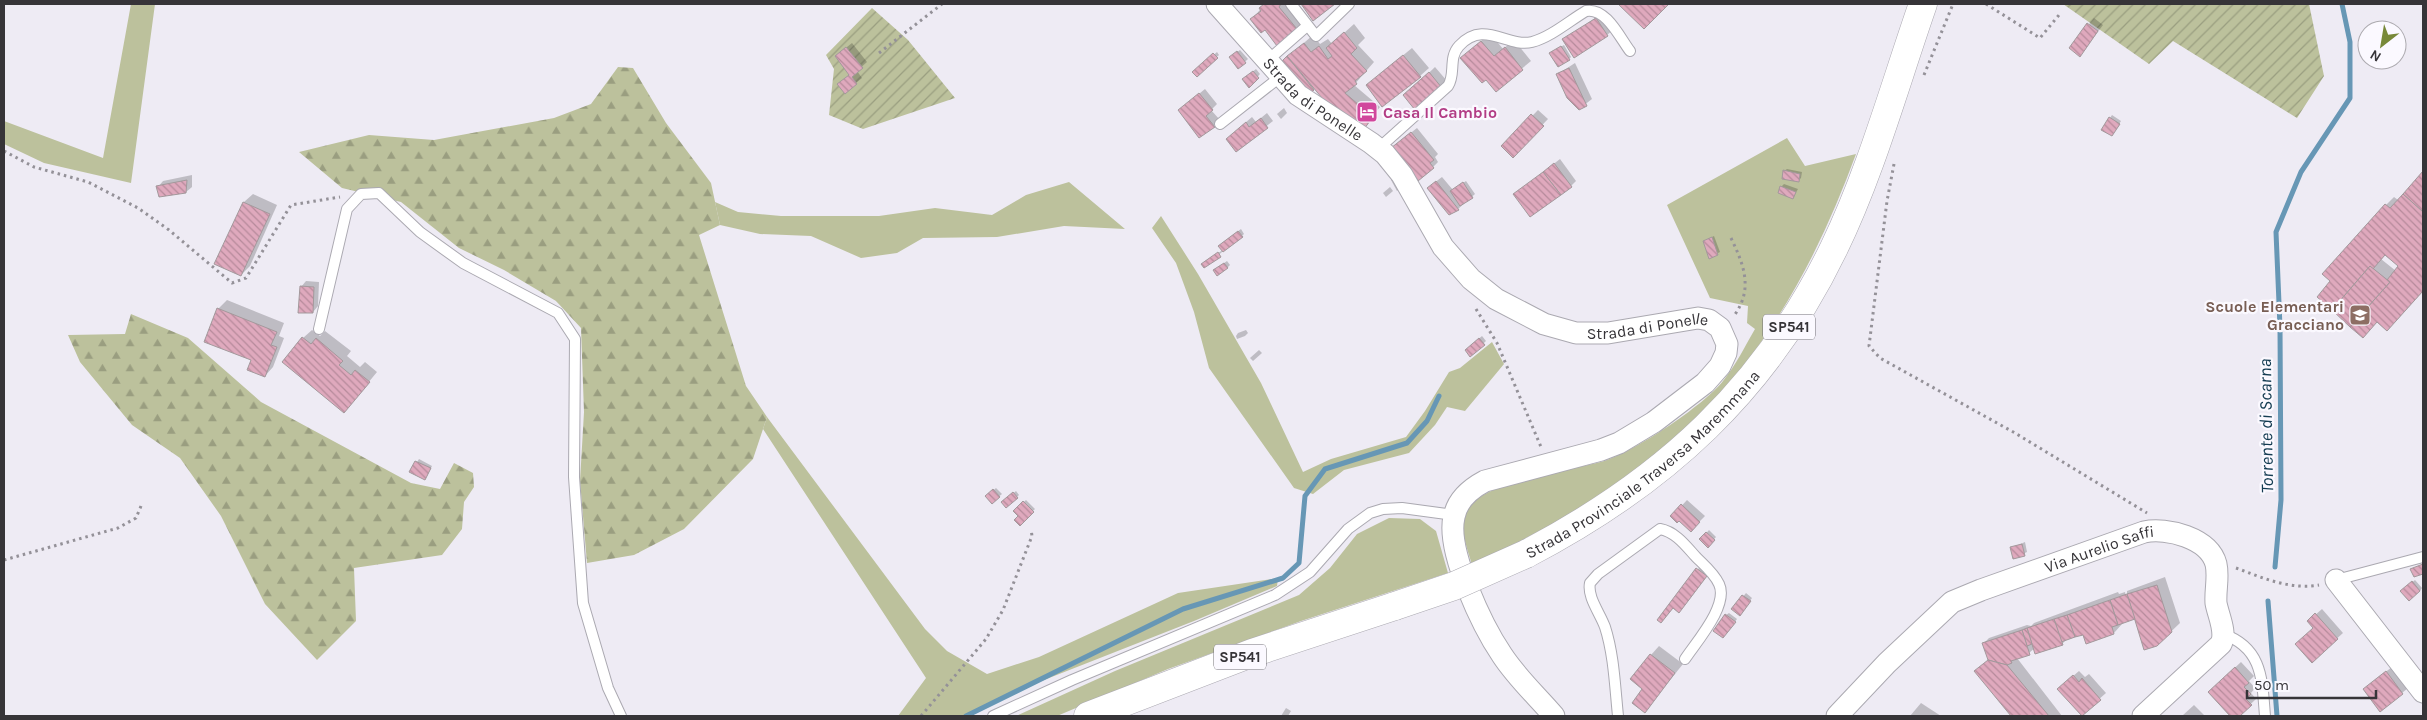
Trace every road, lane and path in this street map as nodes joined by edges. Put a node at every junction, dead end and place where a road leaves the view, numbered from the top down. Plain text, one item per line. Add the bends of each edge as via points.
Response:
1 (942, 4) edge
2 (1217, 4) edge
3 (1292, 4) edge
4 (1349, 4) edge
5 (1923, 4) edge
6 (1953, 4) edge
7 (1986, 4) edge
8 (2059, 15) dead end
9 (1307, 26) junction
10 (1630, 51) dead end
11 (879, 53) dead end
12 (1274, 69) junction
13 (1922, 80) dead end
14 (1220, 124) dead end
15 (1379, 148) junction
16 (4, 150) edge
17 (1895, 159) dead end
18 (361, 194) junction
19 (1730, 238) dead end
20 (1472, 304) dead end
21 (320, 329) dead end
22 (1722, 332) junction
23 (1548, 464) junction
24 (141, 506) dead end
25 (1454, 515) junction
26 (1030, 529) dead end
27 (2162, 530) junction
28 (2423, 557) edge
29 (4, 560) edge
30 (2216, 565) junction
31 (2336, 580) junction
32 (2223, 634) junction
33 (1684, 659) dead end
34 (2423, 692) edge
35 (622, 716) edge
36 (921, 716) edge
37 (993, 716) edge
38 (1088, 716) edge
39 (1554, 716) edge
40 (1618, 716) edge
41 (1837, 716) edge
42 (2143, 716) edge
43 (2265, 716) edge

1 - 11 path
2 - 12 street, Strada di Ponelle
3 - 9 lane
4 - 9 lane via 1316,36
5 - 38 main road, Strada Provinciale Traversa Maremmana / SP541, bridge via 1857,194 1815,285 1781,339 1728,405 1672,459 1598,514 1526,554 1454,586 1259,650
6 - 13 path
7 - 8 path via 2040,38
9 - 12 lane
10 - 15 lane via 1605,17 1595,11 1586,11 1529,42 1515,42 1491,34 1479,35 1456,50 1448,86
12 - 14 lane
12 - 15 street, Strada di Ponelle via 1304,100
15 - 22 street, Strada di Ponelle via 1402,175 1448,253 1486,292 1506,306 1544,324 1576,333 1608,333 1698,318 1710,320
16 - 18 path via 34,167 88,182 138,208 232,283 246,278 291,205
17 - 27 path via 1869,346 1880,358 2015,433 2145,511
18 - 21 lane via 346,209
18 - 35 lane via 379,194 420,232 463,263 558,312 575,340 574,477 583,603 608,688
19 - 22 path via 1743,263 1745,295
20 - 23 path via 1497,343
22 - 23 street, Strada di Ponelle via 1727,344 1724,358 1692,395 1619,443
23 - 25 street, Strada di Ponelle via 1479,484 1464,496
24 - 29 path via 136,518 118,528
25 - 37 lane via 1402,508 1370,513 1352,525 1310,572 1275,595
25 - 39 street via 1452,531 1458,556 1487,629 1510,667
26 - 36 path via 1032,536 1003,610 986,639
27 - 30 street, Via Aurelio Saffi via 2181,535 2201,546
27 - 41 street, Via Aurelio Saffi via 2135,535 1952,602
28 - 31 lane
30 - 31 path via 2230,566 2274,582 2297,586
30 - 32 street via 2215,593
31 - 34 street
32 - 42 street via 2221,644
32 - 43 lane via 2242,643 2256,661
33 - 40 lane via 1719,607 1722,592 1713,575 1681,540 1660,528 1590,583 1590,594 1605,626 1610,646

